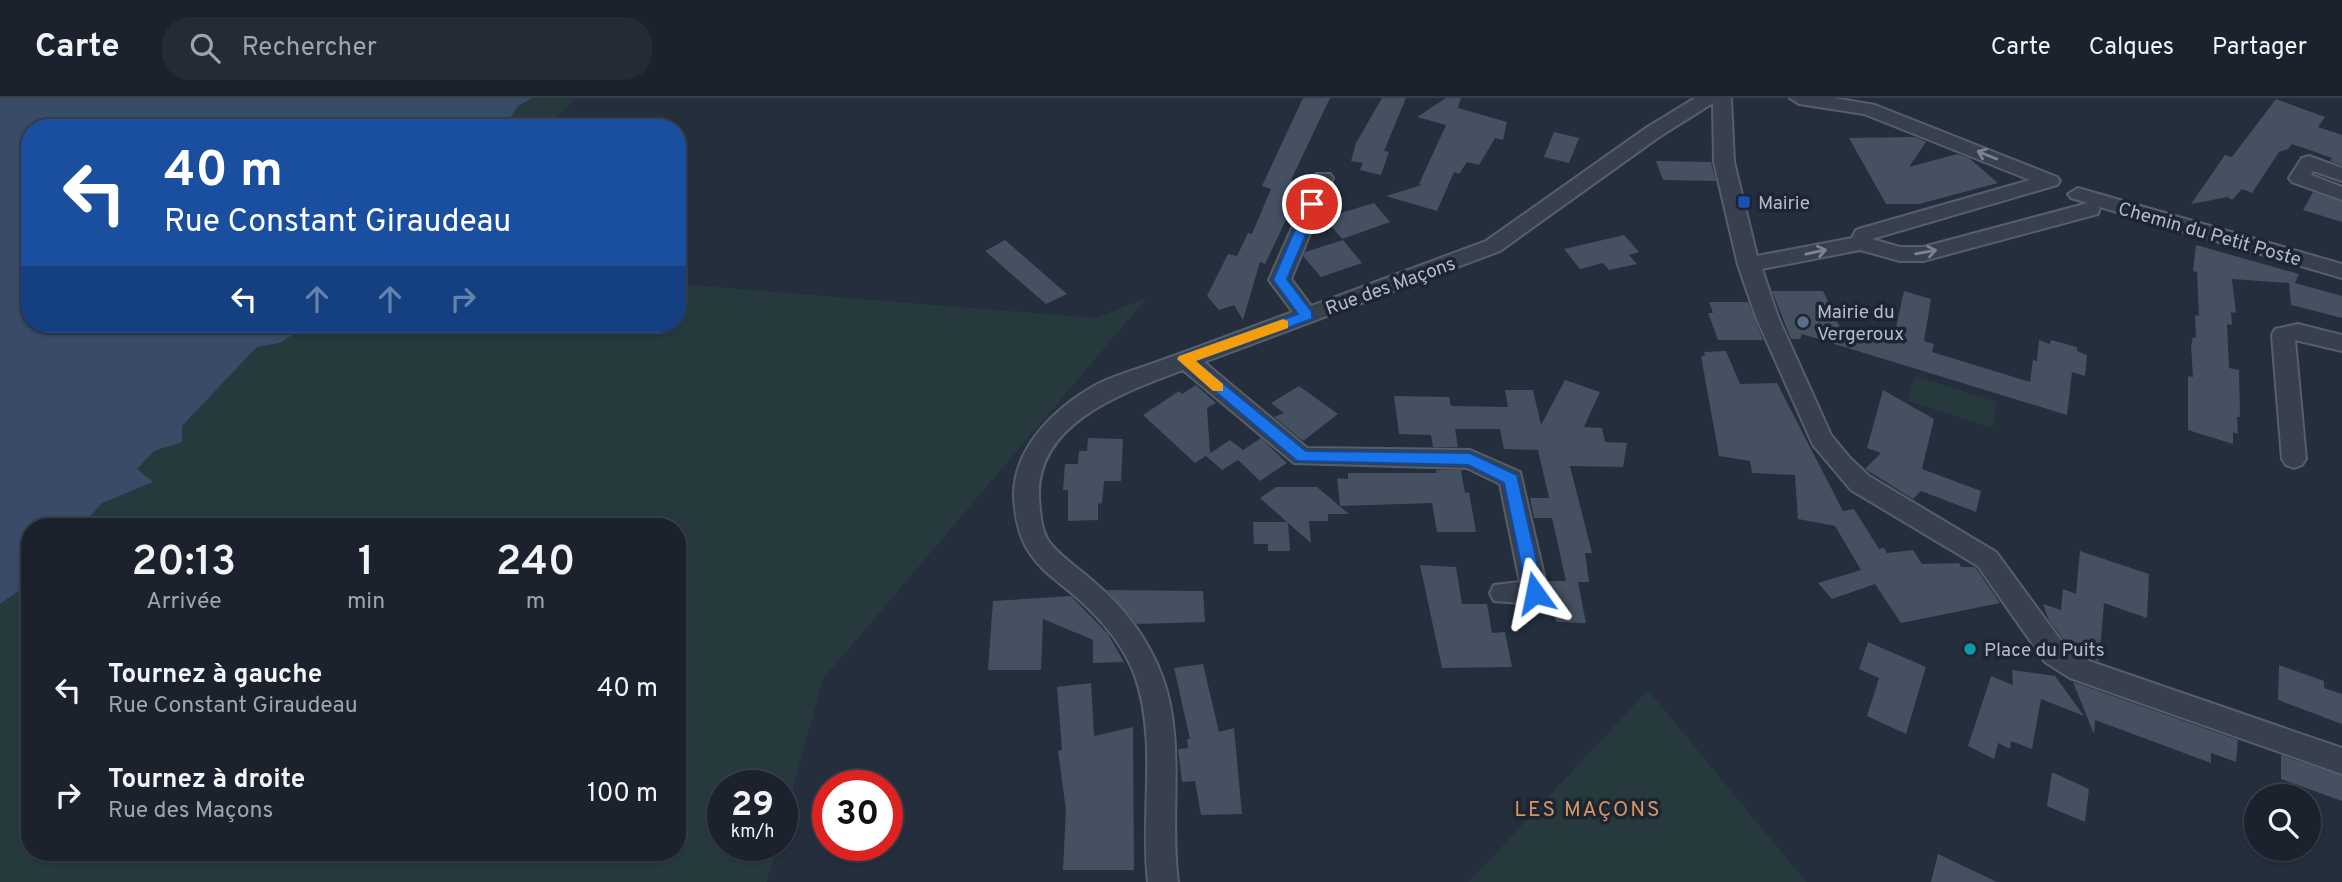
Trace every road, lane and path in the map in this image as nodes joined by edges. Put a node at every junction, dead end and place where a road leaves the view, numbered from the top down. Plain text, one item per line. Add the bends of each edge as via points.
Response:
1 (1708, 98) edge
2 (1722, 98) edge
3 (1799, 98) edge
4 (2342, 174) edge
5 (1323, 178) dead end
6 (2342, 194) edge
7 (1860, 243) junction
8 (1749, 265) junction
9 (2342, 271) edge
10 (1307, 316) junction
11 (2342, 343) edge
12 (1185, 359) junction
13 (2294, 459) dead end
14 (1503, 593) dead end
15 (2342, 761) edge
16 (1163, 882) edge

1 - 10 street, Rue des Maçons via 1493,246
2 - 8 street via 1724,162
7 -> 3 street via 1869,233 2050,181 1868,109
4 - 6 street via 2309,162 2300,178
5 - 10 street via 1280,280
8 -> 7 street
7 -> 9 street, Chemin du Petit Poste via 1900,254 1923,254 2084,202
8 - 15 street via 1790,374 1821,439 1841,465 1860,483 1987,559 2054,654 2080,670
10 - 12 street, Rue des Maçons
11 - 13 street via 2298,332 2283,335
12 - 14 street via 1302,457 1470,459 1511,479 1535,593
12 - 16 street, Rue des Maçons via 1103,391 1066,419 1030,462 1027,501 1034,538 1056,568 1087,591 1123,631 1142,661 1154,693 1158,856

